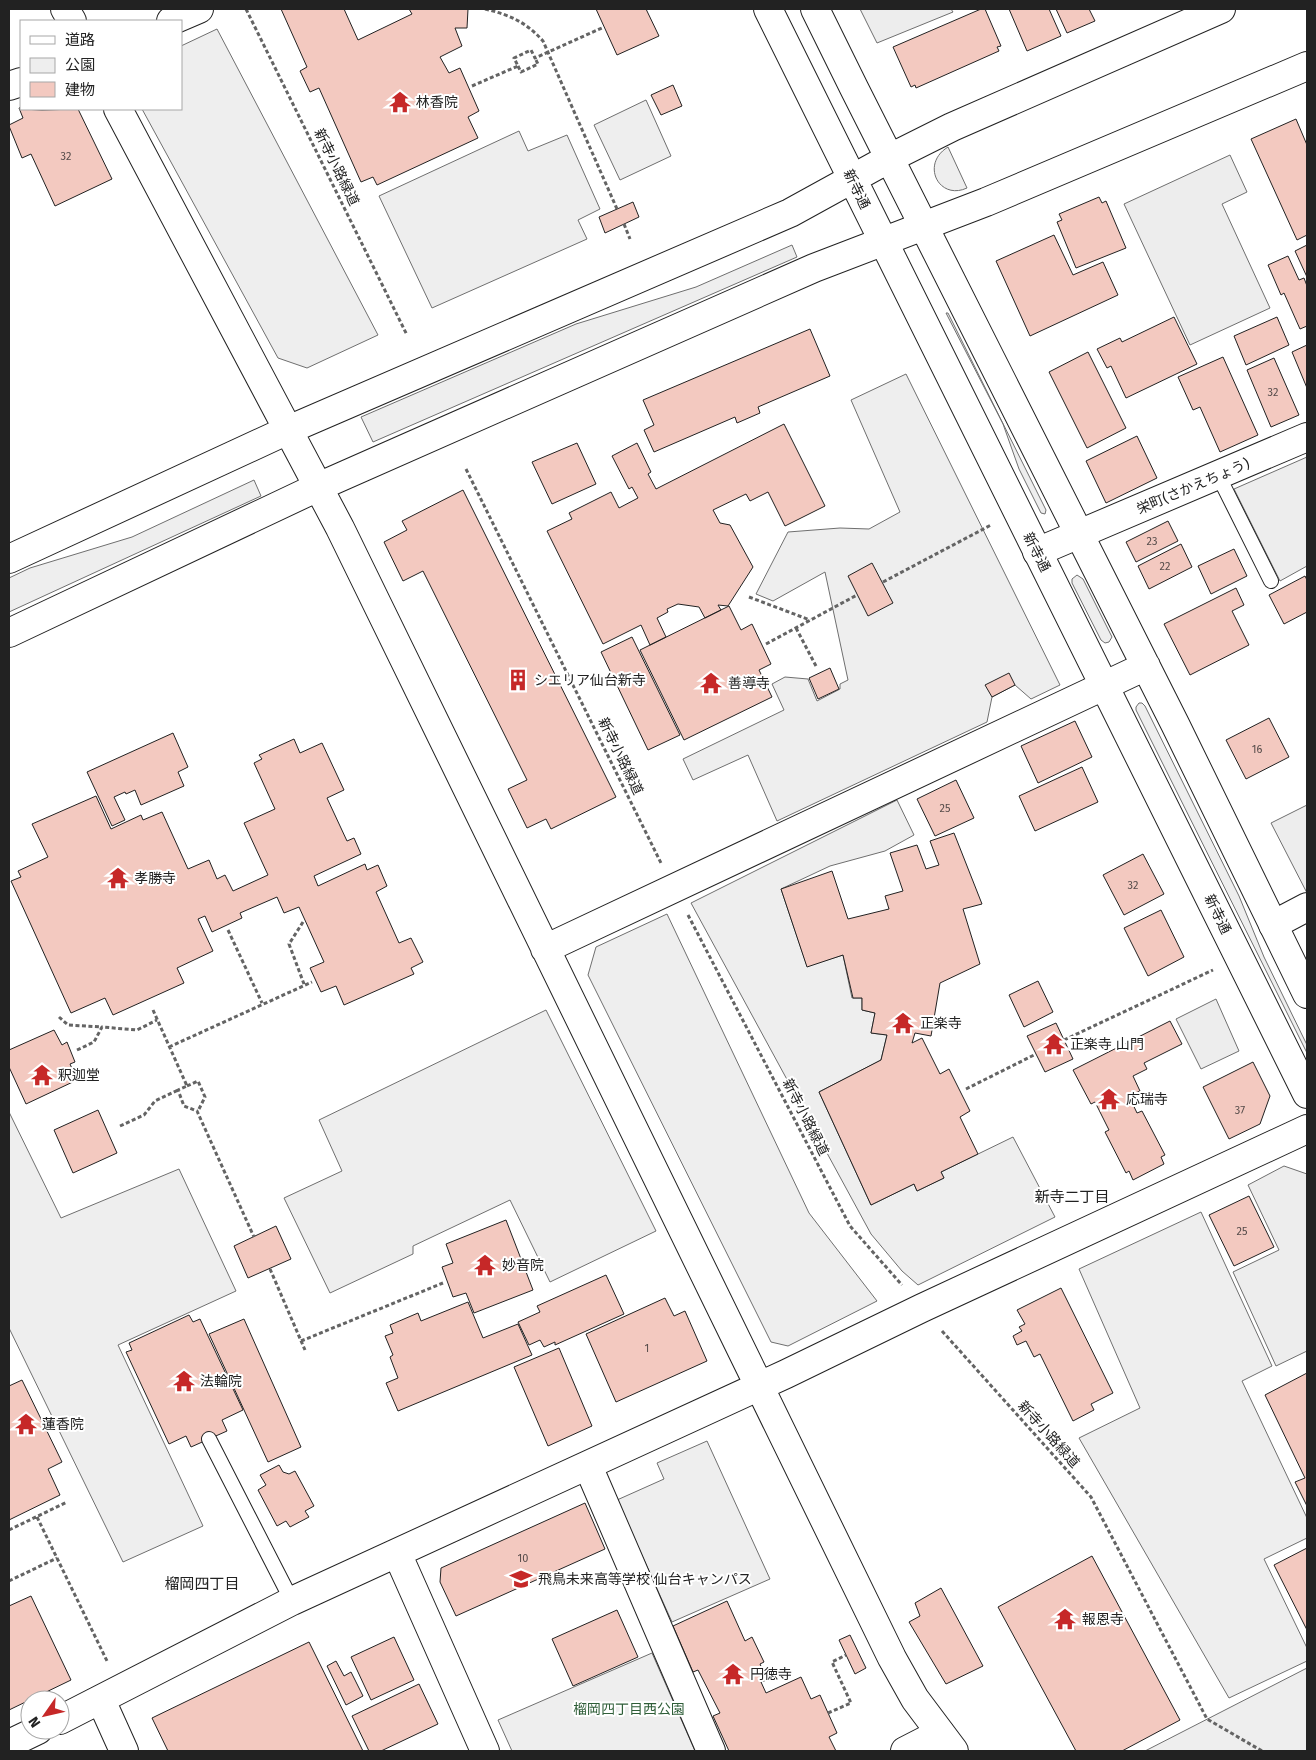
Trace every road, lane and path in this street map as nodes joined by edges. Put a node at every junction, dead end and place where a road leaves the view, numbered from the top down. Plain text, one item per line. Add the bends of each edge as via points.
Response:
1 (65, 9) edge
2 (198, 9) edge
3 (246, 9) edge
4 (485, 9) edge
5 (768, 9) edge
6 (815, 9) edge
7 (1222, 9) edge
8 (71, 20) edge
9 (173, 20) edge
10 (604, 27) dead end
11 (548, 52) junction
12 (535, 58) junction
13 (518, 66) junction
14 (1307, 66) edge
15 (472, 86) dead end
16 (119, 110) edge
17 (890, 158) junction
18 (852, 179) junction
19 (617, 209) dead end
20 (624, 224) dead end
21 (924, 225) junction
22 (630, 239) dead end
23 (883, 241) junction
24 (407, 335) dead end
25 (288, 430) junction
26 (1307, 437) edge
27 (466, 469) dead end
28 (1218, 475) junction
29 (318, 487) junction
30 (991, 525) dead end
31 (1078, 534) junction
32 (1037, 552) junction
33 (9, 559) edge
34 (1271, 581) dead end
35 (883, 582) dead end
36 (857, 595) dead end
37 (749, 596) dead end
38 (811, 620) junction
39 (796, 628) junction
40 (9, 633) edge
41 (766, 644) dead end
42 (1146, 666) junction
43 (817, 668) dead end
44 (1105, 686) junction
45 (674, 888) junction
46 (1307, 907) edge
47 (303, 922) dead end
48 (1273, 925) junction
49 (228, 930) dead end
50 (545, 949) junction
51 (1213, 970) dead end
52 (312, 982) dead end
53 (304, 984) junction
54 (1307, 994) edge
55 (262, 1003) junction
56 (153, 1010) dead end
57 (59, 1017) dead end
58 (157, 1020) junction
59 (102, 1027) junction
60 (1064, 1040) dead end
61 (169, 1047) junction
62 (77, 1050) dead end
63 (1036, 1054) dead end
64 (187, 1086) junction
65 (966, 1089) dead end
66 (178, 1090) junction
67 (1307, 1094) edge
68 (197, 1111) junction
69 (120, 1126) dead end
70 (1307, 1129) edge
71 (254, 1237) dead end
72 (270, 1269) dead end
73 (443, 1284) dead end
74 (922, 1308) junction
75 (301, 1342) junction
76 (305, 1350) dead end
77 (759, 1386) junction
78 (209, 1439) dead end
79 (588, 1466) junction
80 (67, 1502) dead end
81 (37, 1516) junction
82 (9, 1530) edge
83 (397, 1553) junction
84 (57, 1558) junction
85 (9, 1581) edge
86 (292, 1602) junction
87 (846, 1656) dead end
88 (110, 1668) dead end
89 (101, 1700) junction
90 (828, 1713) dead end
91 (70, 1715) edge
92 (947, 1742) edge
93 (124, 1751) edge
94 (485, 1751) edge
95 (711, 1751) edge
96 (904, 1751) edge
97 (1262, 1751) edge

1 - 8 street
2 - 9 street
3 - 24 path, 新寺小路緑道
4 - 11 path via 517,19 532,28
5 - 18 street, 新寺通
6 - 17 street
7 - 17 street via 952,127
10 - 11 path
11 - 12 path
11 - 19 path
12 - 13 path via 538,64 521,72
12 - 13 path via 531,50 514,58
13 - 15 path
14 - 21 street via 986,202
16 - 25 street
17 - 18 street
17 - 21 street
18 - 23 street, 新寺通
18 - 25 street via 790,213
20 - 22 path
21 - 23 street
21 - 31 street
23 - 29 street via 814,268
23 - 32 street, 新寺通
25 - 29 street
25 - 33 street
26 - 28 street, 栄町(さかえちょう)
27 - 45 path, 新寺小路緑道
28 - 31 street, 栄町(さかえちょう)
28 - 34 lane
29 - 40 street
29 - 50 street
30 - 35 path
31 - 32 street, 栄町(さかえちょう)
31 - 42 street
32 - 44 street, 新寺通
36 - 38 path
37 - 38 path
38 - 39 path
39 - 41 path
39 - 43 path
42 - 44 street
42 - 48 street
44 - 45 street
44 - 67 street, 新寺通
45 - 50 street
45 - 74 path, 新寺小路緑道 via 850,1226
46 - 48 street
47 - 53 path via 288,944
48 - 54 street
49 - 55 path
50 - 77 street
51 - 60 path
52 - 53 path
53 - 55 path
55 - 61 path
56 - 58 path
57 - 59 path via 68,1024
58 - 59 path via 137,1030
58 - 61 path
59 - 62 path via 94,1042
61 - 64 path
63 - 65 path
64 - 66 path
64 - 68 path via 198,1081 205,1097
66 - 68 path via 184,1106
66 - 69 path via 155,1101 144,1115
68 - 71 path
70 - 74 street
72 - 75 path
73 - 75 path
74 - 77 street
74 - 97 path, 新寺小路緑道 via 1091,1497 1208,1719
75 - 76 path
77 - 79 street
77 - 92 street via 892,1658 915,1699
78 - 86 lane
79 - 83 street
79 - 95 street
80 - 81 path
81 - 82 path
81 - 84 path
83 - 86 street
83 - 94 street
84 - 85 path
84 - 88 path
86 - 89 street
87 - 90 path via 832,1662 851,1703
89 - 91 street
89 - 93 street
92 - 96 street

